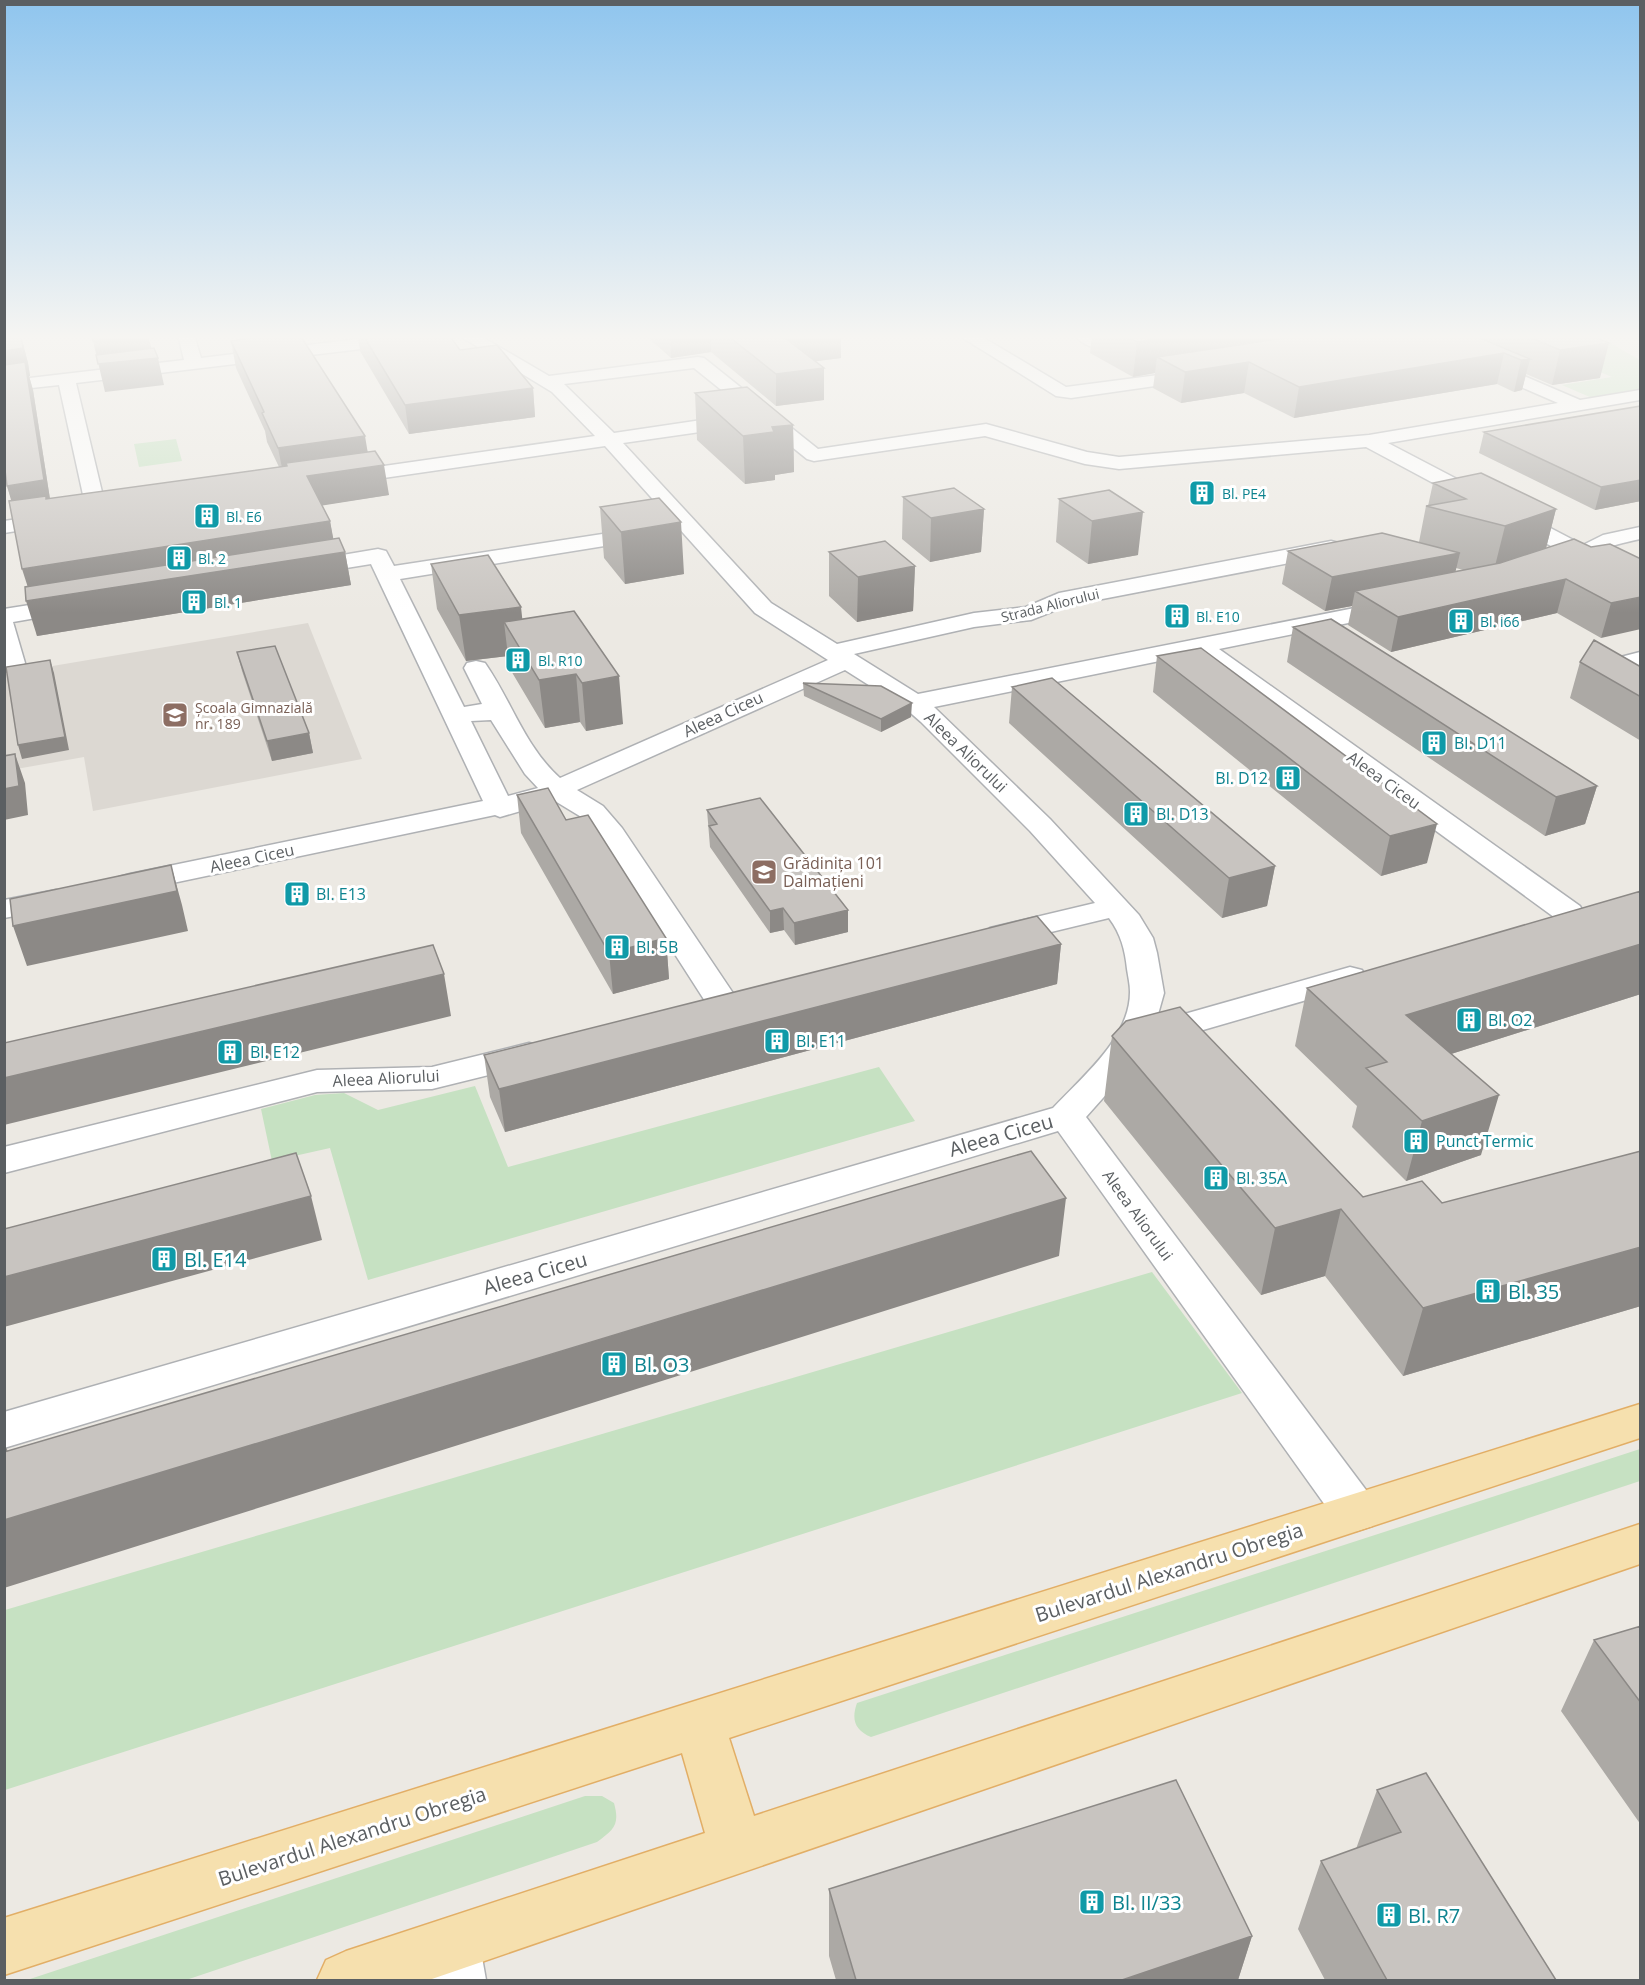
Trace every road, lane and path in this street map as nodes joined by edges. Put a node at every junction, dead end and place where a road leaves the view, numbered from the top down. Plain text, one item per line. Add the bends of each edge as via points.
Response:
1 (77, 428) edge
2 (597, 428) edge
3 (690, 428) edge
4 (779, 428) edge
5 (1446, 428) edge
6 (609, 439) junction
7 (1369, 441) junction
8 (322, 481) edge
9 (121, 510) edge
10 (97, 513) junction
11 (688, 526) junction
12 (4, 527) edge
13 (1641, 533) edge
14 (1345, 548) edge
15 (1586, 555) junction
16 (1616, 561) edge
17 (1556, 562) edge
18 (382, 565) junction
19 (285, 571) edge
20 (98, 601) edge
21 (1421, 602) edge
22 (4, 616) edge
23 (4, 626) edge
24 (1200, 647) junction
25 (839, 657) junction
26 (1641, 659) edge
27 (13, 663) edge
28 (476, 668) edge
29 (1641, 681) edge
30 (914, 703) junction
31 (499, 712) junction
32 (455, 716) junction
33 (557, 790) junction
34 (500, 808) junction
35 (1599, 904) edge
36 (1116, 907) junction
37 (4, 909) edge
38 (1569, 913) junction
39 (1536, 922) edge
40 (966, 944) edge
41 (1375, 970) edge
42 (758, 996) edge
43 (724, 1005) junction
44 (690, 1014) edge
45 (1137, 1033) junction
46 (554, 1047) edge
47 (1066, 1116) junction
48 (4, 1160) edge
49 (1641, 1421) edge
50 (4, 1430) edge
51 (1356, 1512) junction
52 (1641, 1544) edge
53 (699, 1724) junction
54 (737, 1849) junction
55 (4, 1947) edge
56 (454, 1963) edge
57 (346, 1980) edge

1 - 10 street
2 - 6 street
3 - 6 street
4 - 7 street via 814,455 894,443 950,452 1025,441 1119,463
5 - 7 street
6 - 8 street
6 - 11 street
7 - 15 street
9 - 10 street
10 - 12 street
11 - 18 street
11 - 25 street via 764,608
13 - 15 street via 1610,539 1594,546
14 - 25 street, Strada Aliorului via 1059,600 1031,612 974,620
15 - 16 street
15 - 17 street
18 - 19 street
18 - 32 street
20 - 22 street
21 - 24 street
23 - 27 street
24 - 30 street
24 - 38 street, Aleea Ciceu
25 - 30 street
25 - 33 street, Aleea Ciceu via 786,686
26 - 29 street via 1614,666
28 - 31 street
30 - 36 street, Aleea Aliorului via 1040,825
31 - 32 street
31 - 33 street via 535,768
32 - 34 street
33 - 34 street, Aleea Ciceu
33 - 43 street via 593,812 612,834
34 - 37 street, Aleea Ciceu
35 - 38 street
36 - 40 street
36 - 45 street, Aleea Aliorului via 1137,938 1145,972 1147,993
38 - 39 street
41 - 45 street via 1191,1023
42 - 43 street
43 - 44 street
45 - 47 street, Aleea Aliorului
46 - 48 street, Aleea Aliorului via 432,1078 317,1081
47 - 50 street, Aleea Ciceu
47 - 51 street, Aleea Aliorului
49 - 51 main road, Bulevardul Alexandru Obregia
51 - 53 main road, Bulevardul Alexandru Obregia
52 - 54 main road
53 - 54 main road
53 - 55 main road, Bulevardul Alexandru Obregia
54 - 56 main road
56 - 57 main road

